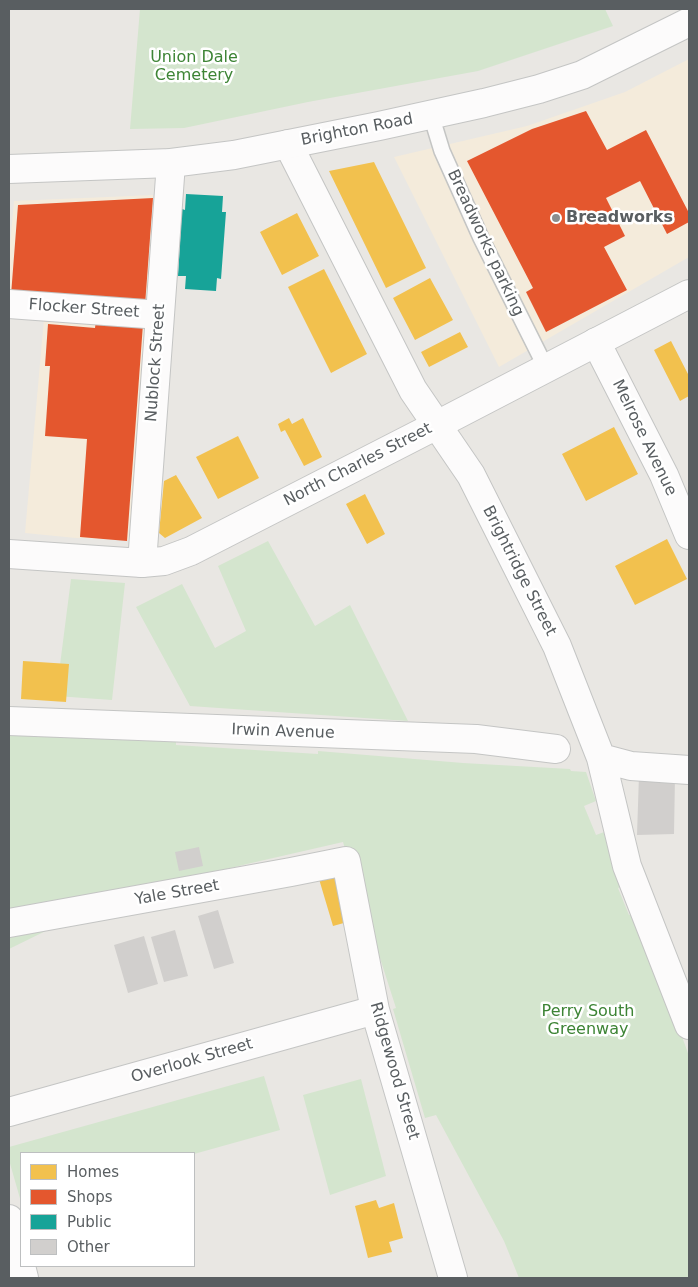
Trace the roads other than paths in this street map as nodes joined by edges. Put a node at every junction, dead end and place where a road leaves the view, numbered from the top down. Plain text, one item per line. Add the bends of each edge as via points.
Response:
1 (689, 22) edge
2 (431, 115) junction
3 (288, 144) junction
4 (171, 163) junction
5 (9, 169) edge
6 (689, 294) edge
7 (9, 304) edge
8 (160, 315) junction
9 (596, 342) junction
10 (546, 368) junction
11 (437, 425) junction
12 (689, 535) edge
13 (9, 554) edge
14 (142, 563) junction
15 (9, 721) edge
16 (556, 748) dead end
17 (601, 758) junction
18 (689, 770) edge
19 (346, 861) joint
20 (9, 923) edge
21 (375, 1010) junction
22 (689, 1025) edge
23 (9, 1112) edge
24 (9, 1219) edge
25 (20, 1262) edge
26 (453, 1278) edge

1 - 2 street, Brighton Road via 582,75 539,89
2 - 3 street, Brighton Road
2 - 10 lane, Breadworks parking via 442,152 481,238
3 - 4 street, Brighton Road
3 - 11 street, Brightridge Street via 413,390
4 - 5 street, Brighton Road
4 - 8 street, Nublock Street
6 - 9 street, North Charles Street
7 - 8 street, Flocker Street
8 - 14 street, Nublock Street
9 - 10 street, North Charles Street
9 - 12 street, Melrose Avenue via 664,475
10 - 11 street, North Charles Street
11 - 14 street, North Charles Street via 191,551 164,561
11 - 17 street, Brightridge Street via 471,475 557,646
13 - 14 street, North Charles Street
15 - 16 street, Irwin Avenue via 476,739
17 - 18 street via 631,766
17 - 22 street, Brightridge Street via 628,866
19 - 20 street, Yale Street
19 - 21 street, Ridgewood Street
21 - 23 street, Overlook Street
21 - 26 street, Ridgewood Street
24 - 25 street

